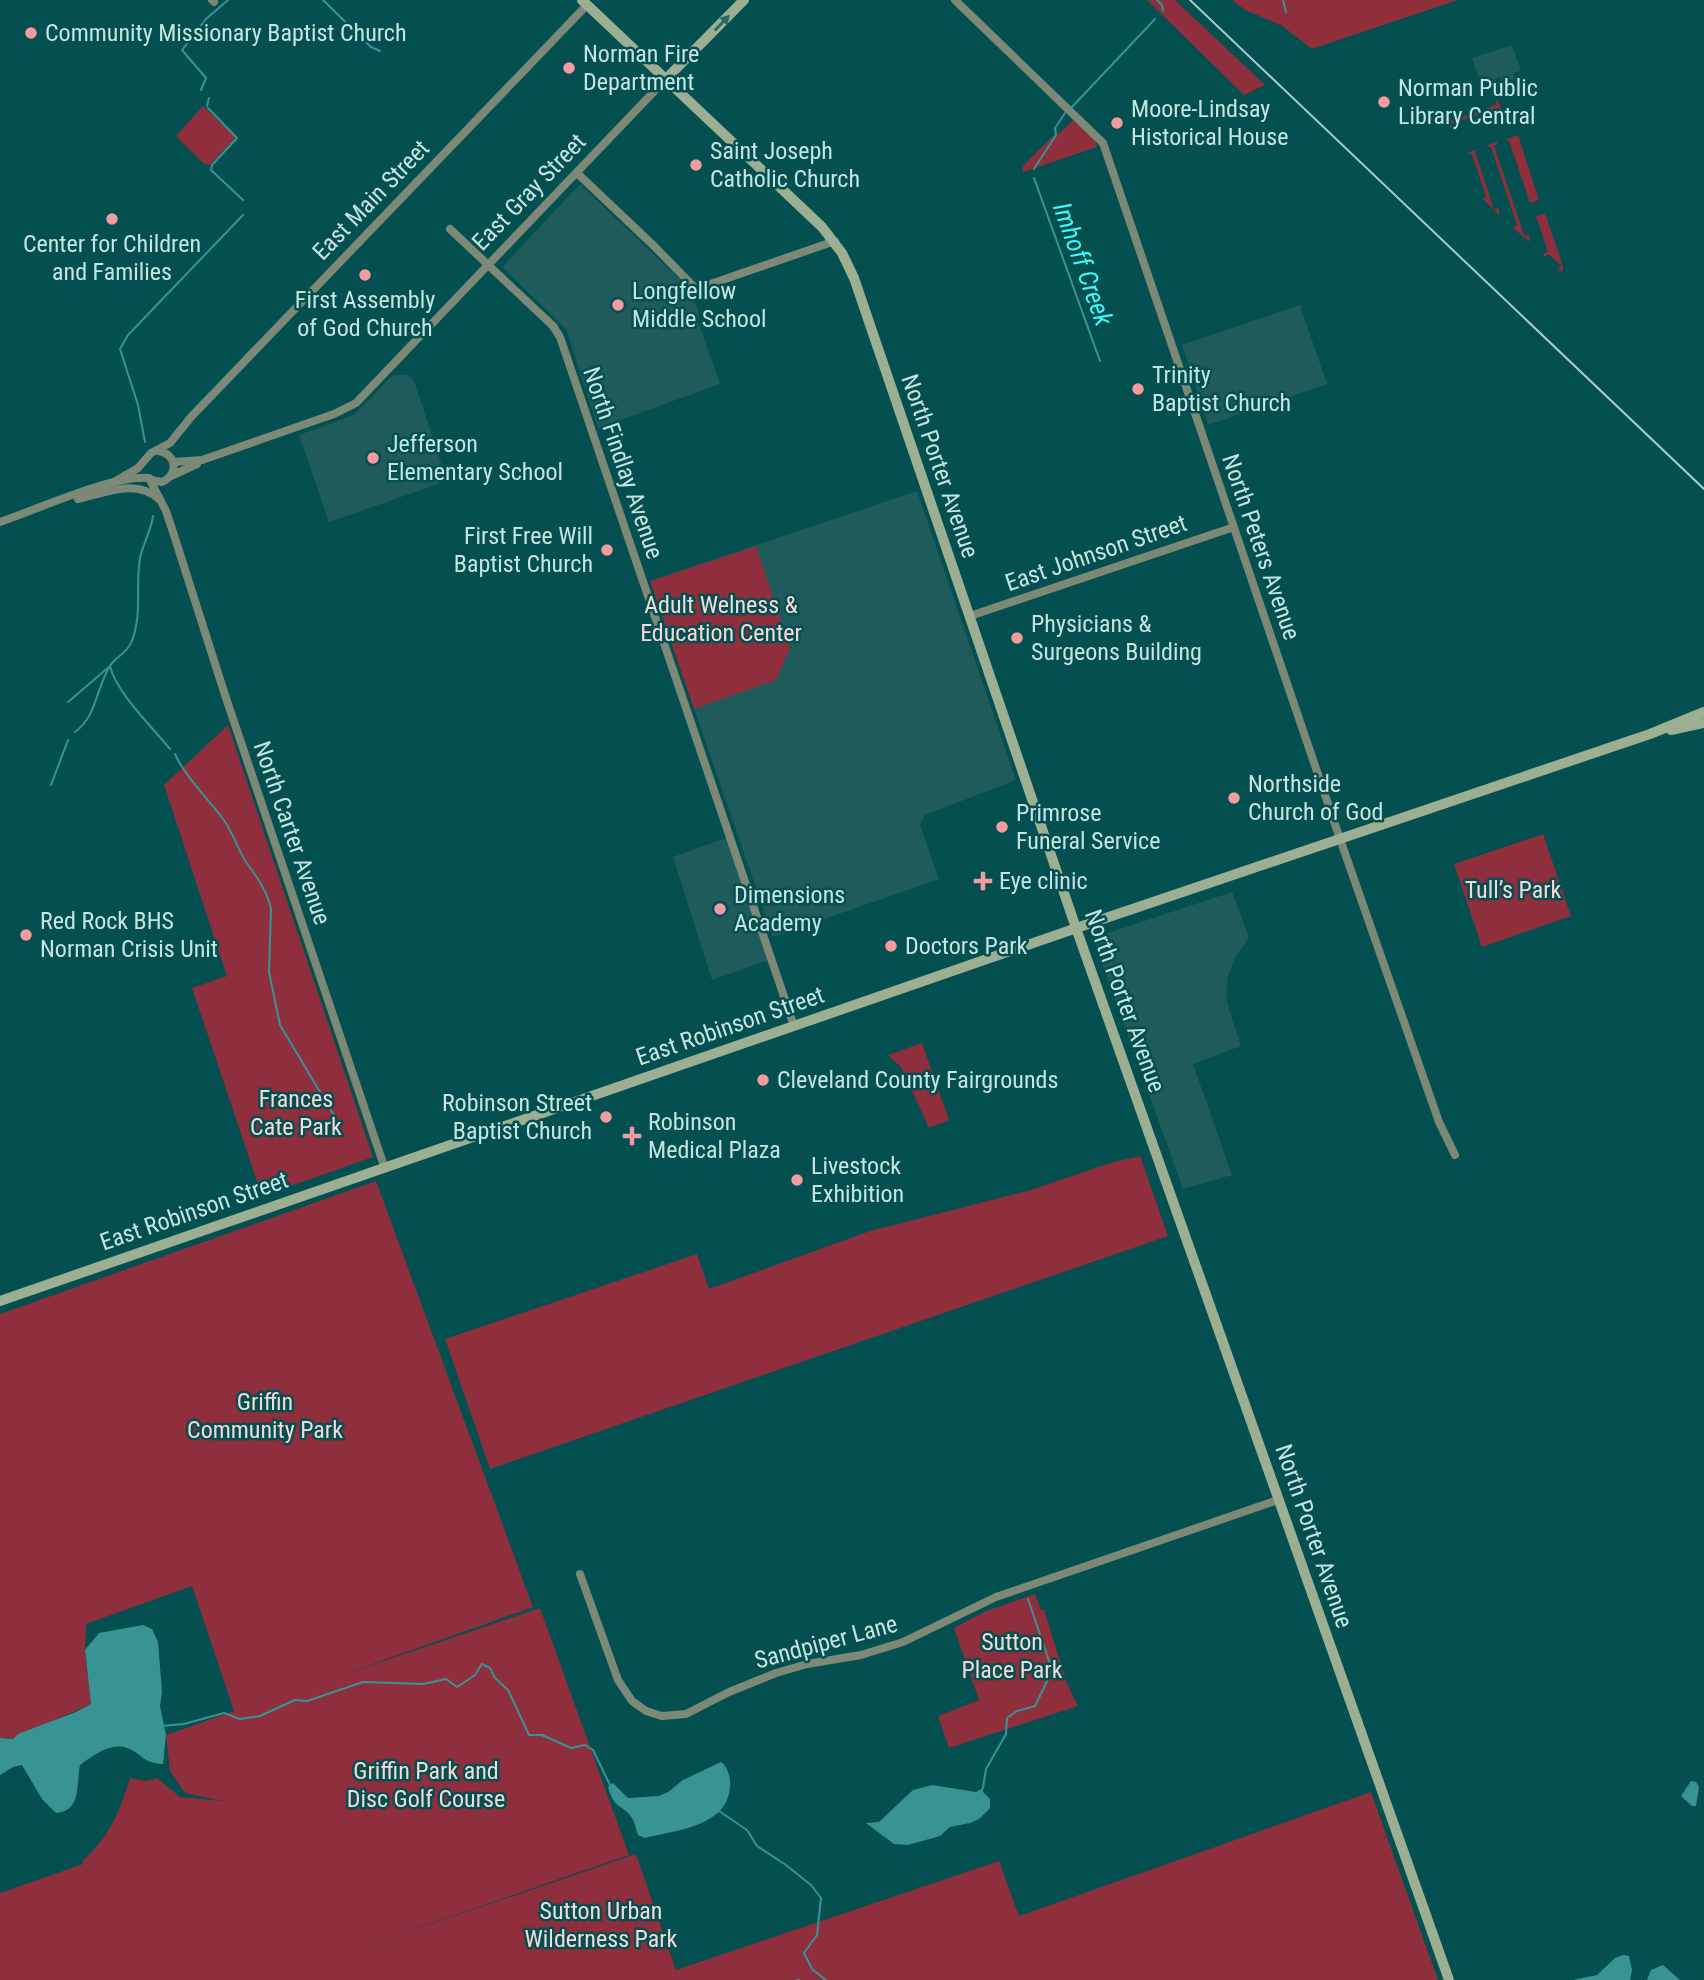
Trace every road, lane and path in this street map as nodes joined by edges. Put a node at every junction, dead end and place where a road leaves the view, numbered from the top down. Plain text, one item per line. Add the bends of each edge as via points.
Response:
1 (744, 0) edge
2 (955, 0) edge
3 (587, 2) edge
4 (665, 80) junction
5 (577, 173) junction
6 (450, 229) dead end
7 (835, 241) junction
8 (488, 265) junction
9 (181, 430) junction
10 (156, 451) junction
11 (173, 460) junction
12 (202, 460) junction
13 (144, 463) junction
14 (169, 478) junction
15 (150, 479) junction
16 (114, 482) junction
17 (164, 507) junction
18 (41, 508) junction
19 (0, 522) edge
20 (1234, 527) junction
21 (970, 616) junction
22 (1704, 712) edge
23 (1704, 723) edge
24 (1650, 734) junction
25 (1340, 839) junction
26 (1076, 928) junction
27 (794, 1026) junction
28 (1455, 1155) dead end
29 (384, 1167) junction
30 (0, 1301) edge
31 (1278, 1500) junction
32 (580, 1574) dead end
33 (1449, 1980) edge

4 -> 1 main road, East Gray Street
2 - 20 street, North Peters Avenue via 1103,143
3 - 4 main road, North Porter Avenue
3 - 9 street, East Main Street
4 - 5 street, East Gray Street
4 - 7 main road, North Porter Avenue
5 - 7 street via 696,289
5 - 8 street, East Gray Street
6 - 8 street, North Findlay Avenue
7 - 21 main road, North Porter Avenue via 863,301
8 - 12 street, East Gray Street via 344,411
8 - 27 street, North Findlay Avenue via 560,337
9 - 10 street, East Main Street
9 - 11 street, East Main Street
10 - 11 street
10 - 13 street
11 - 12 street
11 - 14 street
12 - 14 street
13 - 15 street
13 - 16 street
14 - 15 street
14 - 17 street, North Carter Avenue
15 - 16 street
15 - 17 street, North Carter Avenue
16 - 18 street
17 - 18 street via 148,492 128,488
17 - 29 street, North Carter Avenue
18 - 19 street
20 - 21 street, East Johnson Street
20 - 25 street, North Peters Avenue
21 - 26 main road, North Porter Avenue
22 - 24 main road
23 - 24 main road
24 - 25 main road, East Robinson Street
25 - 26 main road, East Robinson Street
25 - 28 street, North Peters Avenue via 1439,1122
26 - 27 main road, East Robinson Street
26 - 31 main road, North Porter Avenue
27 - 29 main road, East Robinson Street
29 - 30 main road, East Robinson Street
31 - 32 street, Sandpiper Lane via 996,1597 904,1642 776,1673 679,1715 646,1711 626,1694
31 - 33 main road, North Porter Avenue

